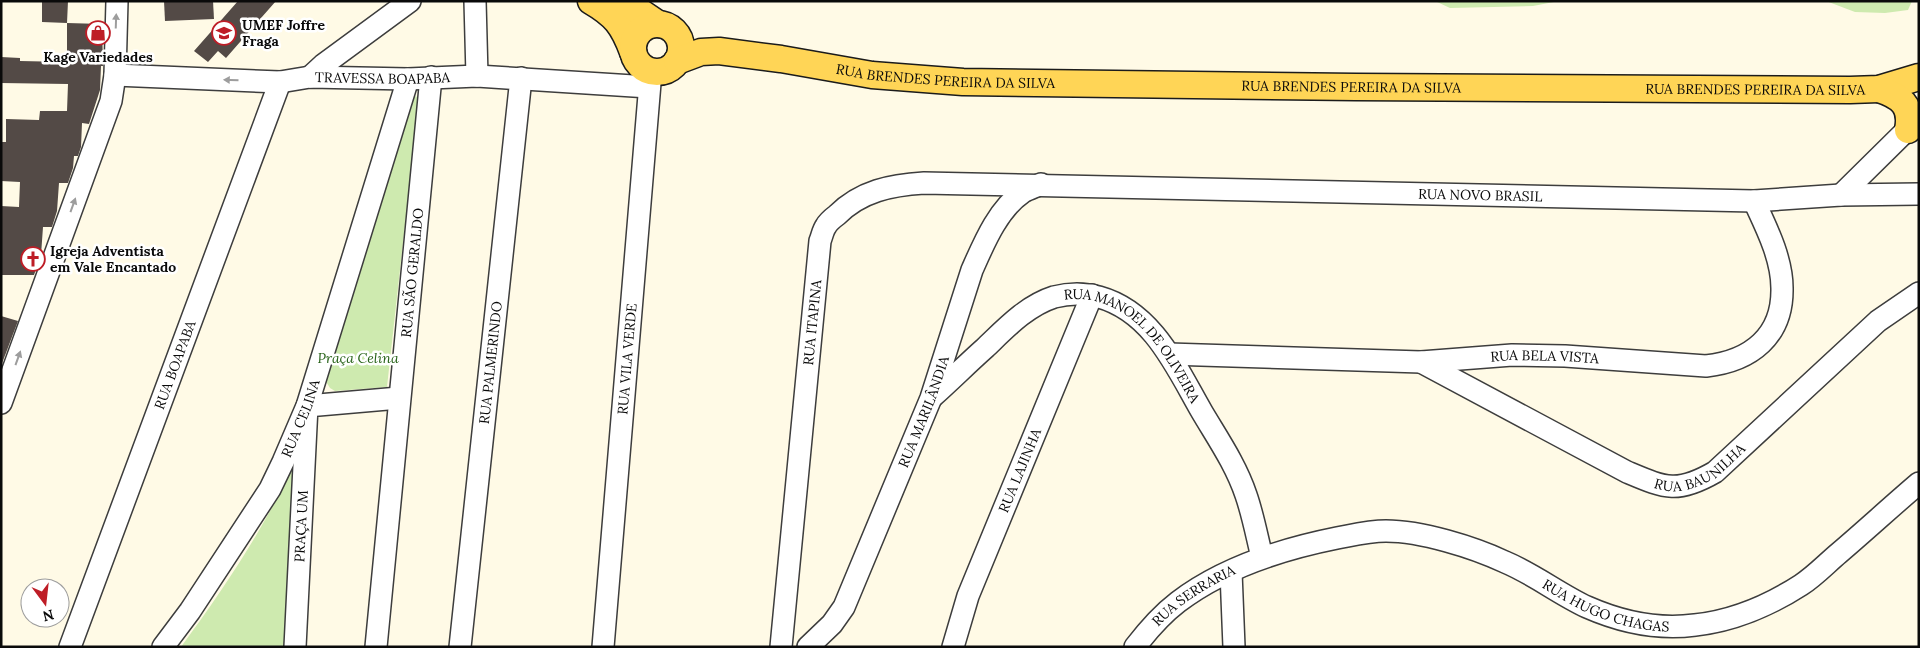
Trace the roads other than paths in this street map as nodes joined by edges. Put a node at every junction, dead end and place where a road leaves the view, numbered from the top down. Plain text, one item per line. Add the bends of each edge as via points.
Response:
1 (117, 1) edge
2 (397, 1) edge
3 (410, 1) edge
4 (591, 1) edge
5 (624, 1) edge
6 (477, 5) edge
7 (664, 25) junction
8 (376, 26) junction
9 (633, 52) junction
10 (781, 60) junction
11 (677, 61) junction
12 (115, 75) junction
13 (477, 76) junction
14 (310, 77) junction
15 (431, 77) junction
16 (1919, 77) edge
17 (521, 78) junction
18 (408, 79) junction
19 (650, 79) junction
20 (280, 82) junction
21 (1879, 89) junction
22 (1914, 124) edge
23 (1041, 184) junction
24 (1919, 194) edge
25 (1841, 195) junction
26 (1754, 201) junction
27 (1919, 293) edge
28 (1092, 295) junction
29 (1169, 354) junction
30 (1421, 362) junction
31 (3, 392) edge
32 (399, 398) junction
33 (932, 398) junction
34 (307, 406) junction
35 (1919, 483) edge
36 (1262, 558) junction
37 (1231, 572) junction
38 (70, 647) edge
39 (164, 647) edge
40 (295, 647) edge
41 (376, 647) edge
42 (460, 647) edge
43 (603, 647) edge
44 (781, 647) edge
45 (808, 647) edge
46 (953, 647) edge
47 (1135, 647) edge
48 (1234, 647) edge

12 -> 1 street
2 - 8 street
3 - 8 street
4 - 9 main road via 618,20
5 - 7 main road, RUA BRENDES PEREIRA DA SILVA
6 - 13 street
7 - 9 main road via 648,25 639,32
7 - 10 main road, RUA BRENDES PEREIRA DA SILVA via 713,37
7 - 11 main road via 677,33 681,42
8 - 14 street
9 - 19 main road
10 - 11 main road, RUA BRENDES PEREIRA DA SILVA via 710,51
10 - 21 main road, RUA BRENDES PEREIRA DA SILVA via 872,75 963,82
11 - 19 main road
20 -> 12 street, TRAVESSA BOAPABA
31 -> 12 street via 111,101
13 - 15 street, TRAVESSA BOAPABA
13 - 17 street, TRAVESSA BOAPABA
14 - 18 street, TRAVESSA BOAPABA
14 - 20 street, TRAVESSA BOAPABA
15 - 18 street, TRAVESSA BOAPABA
15 - 32 street, RUA SÃO GERALDO
16 - 21 main road, RUA BRENDES PEREIRA DA SILVA
17 - 19 street, TRAVESSA BOAPABA
17 - 42 street, RUA PALMERINDO
18 - 34 street, RUA CELINA
19 - 43 street, RUA VILA VERDE
20 - 38 street, RUA BOAPABA
21 - 22 main road via 1904,102
22 - 25 street
23 - 26 street, RUA NOVO BRASIL
23 - 33 street, RUA MARILÂNDIA via 1023,192 1012,202 980,252
23 - 44 street, RUA ITAPINA via 924,182 898,185 858,198 826,226 820,241
24 - 25 street, RUA NOVO BRASIL
25 - 26 street, RUA NOVO BRASIL
26 - 30 street, RUA BELA VISTA via 1778,262 1782,287 1780,310 1772,331 1743,357 1706,366 1512,355
27 - 30 street, RUA BAUNILHA via 1878,321 1715,472 1676,488 1627,472
28 - 29 street, RUA MANOEL DE OLIVEIRA via 1111,300 1140,318
28 - 33 street, RUA MANOEL DE OLIVEIRA via 1054,297 1035,306 1016,319
28 - 46 street, RUA LAJINHA via 968,596
29 - 30 street, RUA BELA VISTA
29 - 36 street, RUA MANOEL DE OLIVEIRA via 1236,471 1246,495
32 - 34 street
32 - 41 street, RUA SÃO GERALDO
33 - 45 street, RUA MARILÂNDIA via 844,607
34 - 39 street, RUA CELINA via 270,488
34 - 40 street, PRAÇA UM
35 - 36 street, RUA HUGO CHAGAS via 1803,584 1772,602 1741,614 1696,625 1664,627 1607,615 1506,562 1454,543 1411,534 1386,531 1360,533
36 - 37 street, RUA SERRARIA
37 - 47 street, RUA SERRARIA via 1178,602
37 - 48 street

